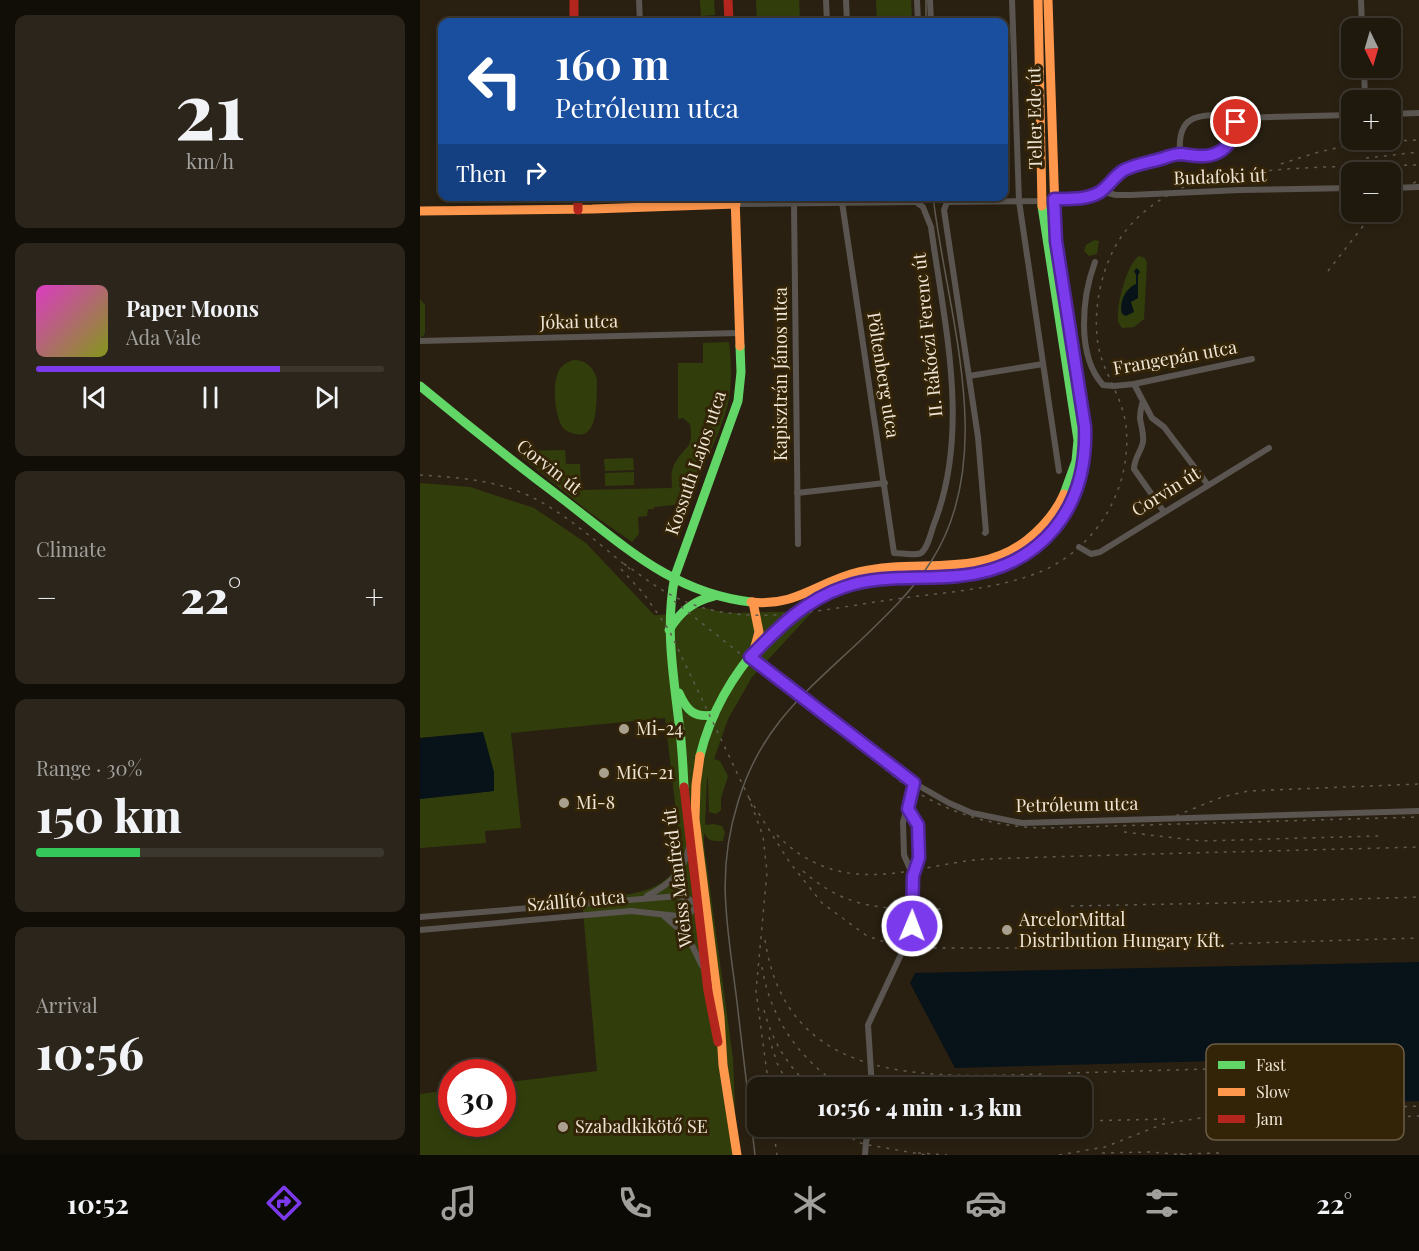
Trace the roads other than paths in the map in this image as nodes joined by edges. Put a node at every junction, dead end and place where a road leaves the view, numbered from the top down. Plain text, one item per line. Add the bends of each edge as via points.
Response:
1 (574, 0) edge
2 (639, 0) edge
3 (728, 0) edge
4 (826, 0) edge
5 (846, 0) edge
6 (917, 0) edge
7 (930, 0) edge
8 (1012, 0) edge
9 (1038, 0) edge
10 (1048, 0) edge
11 (1362, 0) edge
12 (574, 18) edge
13 (640, 18) edge
14 (729, 18) edge
15 (827, 18) edge
16 (847, 18) edge
17 (918, 18) edge
18 (931, 18) edge
19 (1362, 18) edge
20 (1419, 113) edge
21 (1401, 114) edge
22 (1341, 115) edge
23 (1233, 118) junction
24 (1180, 154) junction
25 (1419, 187) edge
26 (1341, 188) edge
27 (1401, 188) edge
28 (1100, 192) junction
29 (1054, 199) junction
30 (578, 201) edge
31 (719, 201) edge
32 (735, 201) edge
33 (755, 201) edge
34 (868, 201) edge
35 (920, 201) edge
36 (945, 201) edge
37 (1008, 201) edge
38 (1019, 201) junction
39 (1041, 201) junction
40 (842, 202) junction
41 (794, 203) junction
42 (578, 210) junction
43 (420, 211) edge
44 (1095, 262) dead end
45 (739, 333) junction
46 (420, 341) edge
47 (1252, 359) dead end
48 (1043, 364) junction
49 (969, 376) junction
50 (1134, 384) junction
51 (420, 386) edge
52 (1142, 403) junction
53 (1269, 448) dead end
54 (1059, 471) dead end
55 (885, 483) junction
56 (1208, 485) junction
57 (797, 493) junction
58 (1164, 512) junction
59 (984, 533) dead end
60 (798, 544) dead end
61 (1080, 547) dead end
62 (894, 553) joint
63 (680, 561) junction
64 (658, 571) junction
65 (673, 580) junction
66 (704, 591) junction
67 (671, 595) junction
68 (719, 595) junction
69 (753, 602) junction
70 (669, 630) junction
71 (750, 657) junction
72 (676, 685) junction
73 (714, 716) junction
74 (914, 783) junction
75 (908, 809) junction
76 (1419, 811) edge
77 (690, 843) junction
78 (913, 876) junction
79 (704, 892) junction
80 (645, 897) junction
81 (579, 903) junction
82 (699, 905) junction
83 (490, 911) junction
84 (580, 915) junction
85 (664, 915) junction
86 (420, 917) edge
87 (709, 920) junction
88 (491, 924) junction
89 (420, 930) edge
90 (705, 977) junction
91 (723, 1065) junction
92 (871, 1077) edge
93 (868, 1137) edge
94 (737, 1155) edge
95 (865, 1155) edge

1 - 12 main road
2 - 13 street
3 - 14 main road
4 - 15 street
5 - 16 street
6 - 17 street
7 - 18 street
8 - 38 street
9 - 39 main road, Teller Ede út
10 - 29 main road, Teller Ede út
11 - 19 street
20 - 21 street
22 - 23 street
23 - 24 street via 1236,131 1222,150 1204,156
23 - 24 street via 1191,118 1183,128
24 - 28 street via 1126,169
25 - 27 street
26 - 28 street, Budafoki út via 1131,195
28 - 29 street, Budafoki út
29 - 39 street, Budafoki út
29 - 71 main road, Teller Ede út via 1056,241 1086,449 1077,489 1054,531 1021,557 986,572 955,577 898,577 843,587 793,614
30 - 42 main road
31 - 42 main road
32 - 45 main road, Kossuth Lajos utca
33 - 41 street
34 - 40 street
35 - 62 street, II. Rákóczi Ferenc út via 931,227 951,378 953,438 943,496 922,552
36 - 49 street, II. Rákóczi Ferenc út
37 - 38 street, Budafoki út
38 - 39 street, Budafoki út
38 - 48 street
39 - 69 main road, Teller Ede út via 1077,429 1078,454 1070,486 1058,507 1033,536 1000,556 979,563 884,567 840,577 786,602
40 - 41 street
40 - 55 street, Pöltenberg utca
41 - 57 street, Kapisztrán János utca
42 - 43 main road
44 - 50 street, Frangepán utca via 1086,293 1084,323 1092,370 1103,385
45 - 46 street, Jókai utca
45 - 63 main road, Kossuth Lajos utca via 738,400
47 - 50 street, Frangepán utca
48 - 49 street
48 - 54 street
49 - 59 street, II. Rákóczi Ferenc út via 978,437
50 - 52 street
51 - 64 main road, Corvin út
52 - 56 street
52 - 58 street via 1143,439 1134,469
53 - 56 street, Corvin út
55 - 57 street
55 - 62 street, Pöltenberg utca
56 - 58 street, Corvin út
57 - 60 street, Kapisztrán János utca
58 - 61 street, Corvin út via 1100,552 1091,554
63 - 64 main road via 672,568
63 - 65 main road, Kossuth Lajos utca
63 - 66 main road via 686,577
64 - 65 main road, Corvin út
64 - 67 main road
65 - 66 main road, Corvin út
65 - 67 main road, Kossuth Lajos utca
66 - 68 main road
67 - 70 main road, Weiss Manfréd út
68 - 69 main road
68 - 70 main road via 698,600 684,609
69 - 71 main road via 759,635
70 - 72 main road, Weiss Manfréd út
71 - 73 main road, Weiss Manfréd út
71 - 74 street, Petróleum utca
72 - 73 main road, Weiss Manfréd út via 693,715
72 - 77 main road, Weiss Manfréd út
73 - 79 main road, Weiss Manfréd út via 701,753 694,793
74 - 75 street
74 - 76 street, Petróleum utca via 972,813 1022,823
75 - 78 street via 903,822 904,855
75 - 78 street via 918,825 919,858
77 - 80 street, Szállító utca via 680,872 663,888
77 - 82 main road, Weiss Manfréd út
78 - 92 street via 912,926 868,1025
79 - 82 street
79 - 87 main road, Weiss Manfréd út
80 - 81 street, Szállító utca
80 - 82 street, Szállító utca via 679,896
81 - 83 street, Szállító utca
81 - 84 street
82 - 85 street, Szállító utca via 684,915
82 - 87 street
82 - 90 main road, Weiss Manfréd út
83 - 86 street, Szállító utca
83 - 88 street
84 - 85 street, Szállító utca via 631,911
84 - 88 street, Szállító utca
85 - 90 street via 688,937
87 - 91 main road, Weiss Manfréd út
88 - 89 street, Szállító utca
90 - 91 main road, Weiss Manfréd út
91 - 94 main road, Weiss Manfréd út
93 - 95 street

